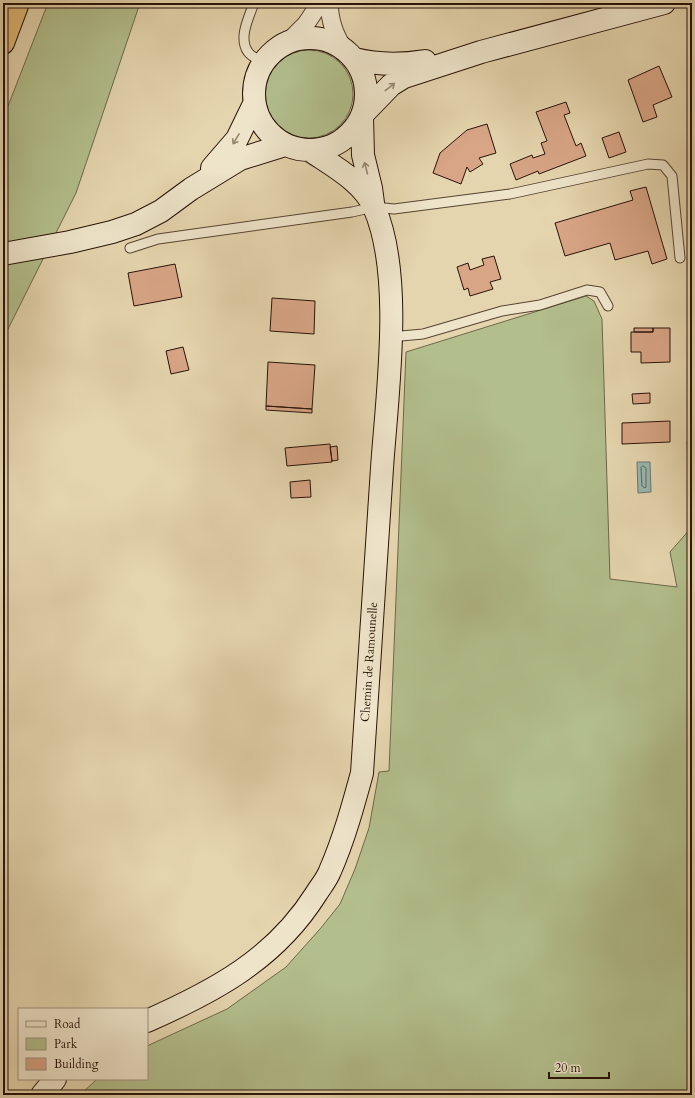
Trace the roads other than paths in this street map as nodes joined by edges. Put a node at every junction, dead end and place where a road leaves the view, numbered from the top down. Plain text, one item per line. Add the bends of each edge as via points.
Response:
1 (18, 3) edge
2 (254, 3) edge
3 (320, 3) edge
4 (330, 3) edge
5 (664, 3) edge
6 (288, 42) junction
7 (3, 43) edge
8 (481, 52) junction
9 (348, 54) junction
10 (264, 62) junction
11 (254, 104) junction
12 (362, 115) junction
13 (285, 145) junction
14 (311, 151) junction
15 (191, 190) junction
16 (374, 207) junction
17 (130, 248) dead end
18 (3, 254) edge
19 (680, 258) dead end
20 (608, 306) dead end
21 (390, 337) junction
22 (148, 1021) edge
23 (54, 1080) edge
24 (42, 1095) edge

1 - 7 highway
2 - 10 lane via 244,42 248,53
3 - 6 street via 306,24
4 - 9 street via 330,20 334,34
5 - 8 street
6 - 9 street via 311,38 333,43
6 - 10 street via 270,54
8 - 9 street via 398,65 370,63
12 -> 8 street via 391,85 404,78
9 - 12 street via 360,67 366,85
10 - 11 street via 256,79
11 - 13 street via 259,119 268,133
11 -> 15 street via 227,153
12 - 14 street via 346,138 324,149
16 -> 12 street, Chemin de Ramounelle via 363,155
13 - 14 street
13 - 15 street via 240,159
14 - 16 street, Chemin de Ramounelle via 356,184
15 - 18 street via 161,211 136,224 105,234
16 - 17 lane via 158,239
16 - 19 lane via 394,209 510,194 648,164 663,165 672,176
16 - 21 street, Chemin de Ramounelle via 388,261
20 - 21 lane via 600,292 587,290 540,305 502,311 423,334
21 - 22 street, Chemin de Ramounelle via 362,773 348,826 330,872 303,915 267,953 198,999
23 - 24 street

